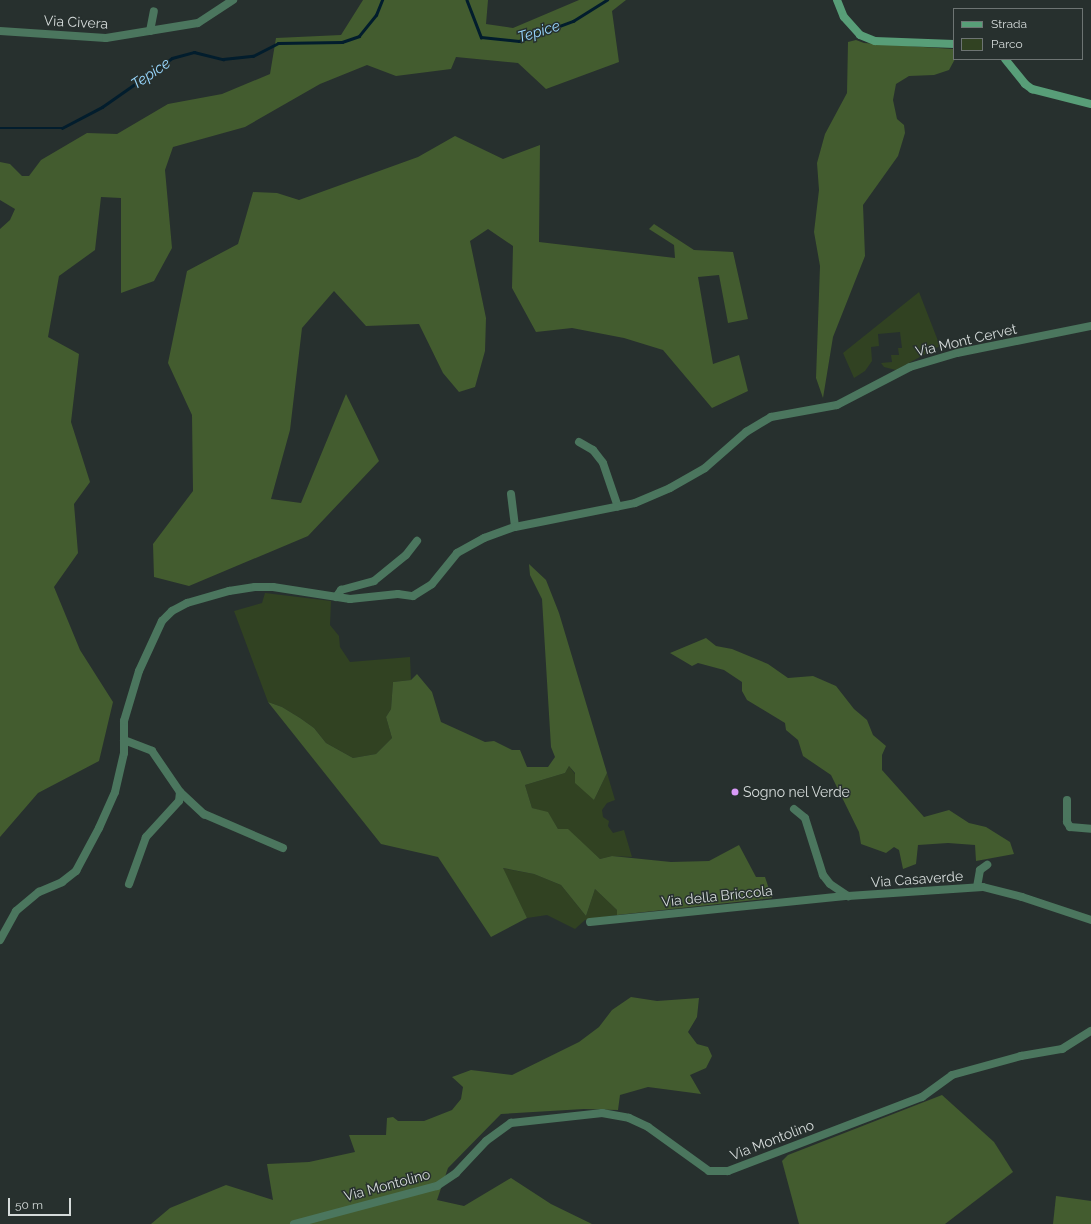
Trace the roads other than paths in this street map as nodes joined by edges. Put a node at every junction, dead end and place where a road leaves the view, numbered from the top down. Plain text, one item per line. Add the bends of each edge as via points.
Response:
1 (233, 0) edge
2 (837, 0) edge
3 (154, 11) dead end
4 (0, 31) edge
5 (150, 31) junction
6 (953, 44) edge
7 (1006, 60) edge
8 (1091, 104) edge
9 (1091, 326) edge
10 (579, 442) dead end
11 (511, 494) dead end
12 (618, 507) junction
13 (515, 527) junction
14 (417, 541) dead end
15 (336, 597) junction
16 (124, 740) junction
17 (180, 792) junction
18 (1067, 800) dead end
19 (794, 809) dead end
20 (1091, 829) edge
21 (283, 848) dead end
22 (987, 865) dead end
23 (129, 884) dead end
24 (977, 887) junction
25 (848, 896) junction
26 (1091, 920) edge
27 (590, 922) dead end
28 (0, 940) edge
29 (1091, 1031) edge
30 (294, 1224) edge

1 - 5 street, Via Civera via 198,23
2 - 6 street via 844,17 860,36 875,41
3 - 5 street
4 - 5 street, Via Civera via 106,38
7 - 8 street via 1032,89
9 - 12 street, Via Mont Cervet via 958,353 910,366 837,405 771,418 746,432 705,468 670,488 635,503
10 - 12 street via 593,450 602,463
11 - 13 street
12 - 13 street, Via Mont Cervet
13 - 15 street, Via Mont Cervet via 484,538 457,553 432,584 413,596 398,594 350,599
14 - 15 street via 406,555 374,581 341,590
15 - 16 street, Via Mont Cervet via 273,587 255,587 229,591 187,603 172,611 162,621 139,671 124,721
16 - 17 street via 152,751
16 - 28 street, Via Mont Cervet via 124,754 115,792 76,871 62,882 39,892 16,911
17 - 21 street via 204,814
17 - 23 street via 179,801 146,837
18 - 20 street via 1067,822 1070,827
19 - 25 street via 805,818 823,875 830,884
22 - 24 street via 980,870
24 - 25 street, Via Casaverde
24 - 26 street, Via Casaverde via 1022,897
25 - 27 street, Via della Briccola
29 - 30 street, Via Montolino via 1062,1049 1021,1056 952,1075 922,1097 728,1171 709,1171 648,1128 629,1118 602,1113 512,1123 486,1141 456,1173 437,1186

